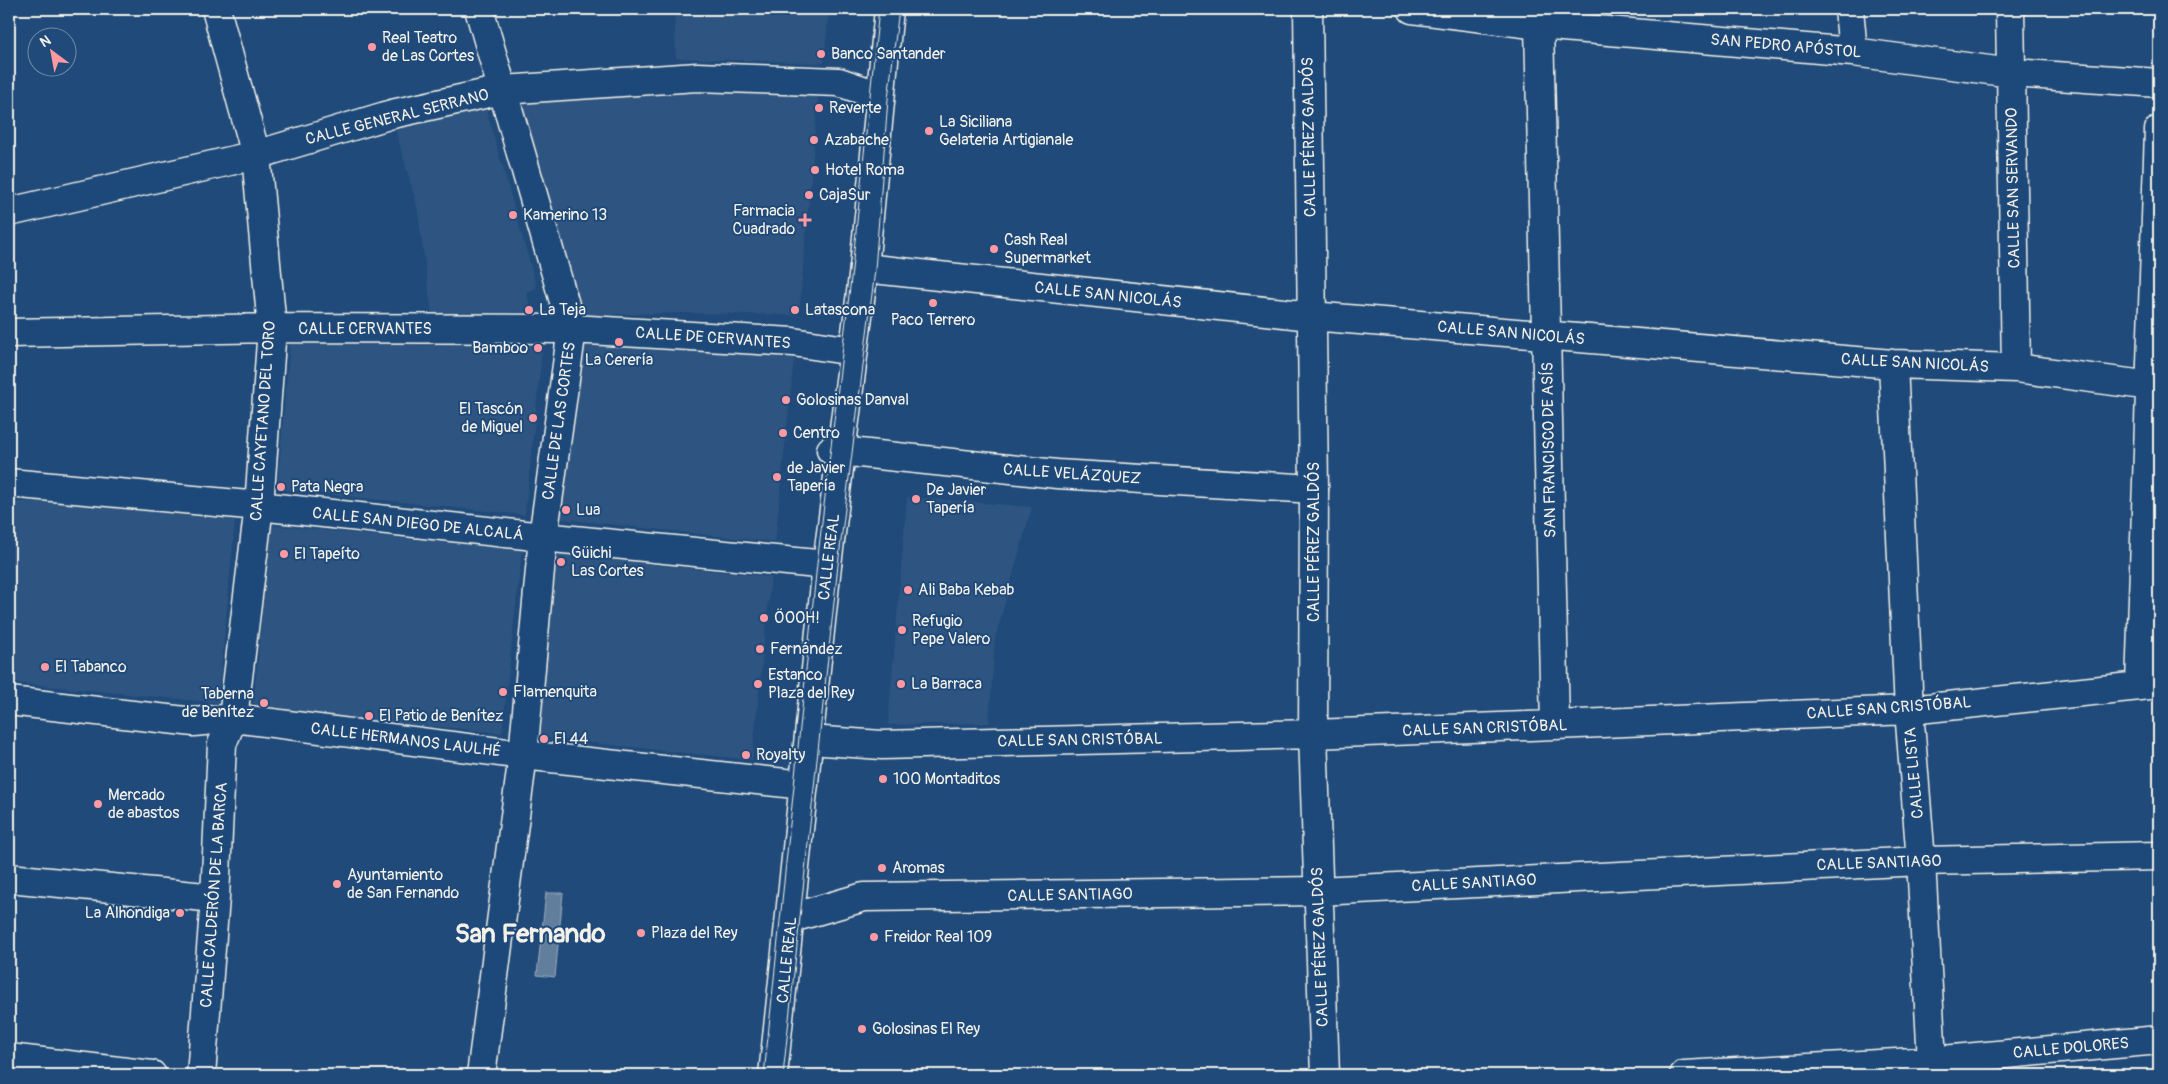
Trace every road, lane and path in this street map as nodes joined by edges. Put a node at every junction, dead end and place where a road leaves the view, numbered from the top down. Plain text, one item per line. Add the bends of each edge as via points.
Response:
1 (216, 9) edge
2 (479, 9) edge
3 (875, 9) edge
4 (889, 9) edge
5 (1308, 9) edge
6 (1412, 9) edge
7 (1849, 9) edge
8 (2010, 9) edge
9 (1539, 25) junction
10 (884, 47) junction
11 (1853, 52) junction
12 (2012, 73) junction
13 (2159, 83) edge
14 (502, 90) junction
15 (880, 96) junction
16 (2159, 130) edge
17 (256, 154) junction
18 (9, 212) edge
19 (864, 268) junction
20 (1311, 316) junction
21 (272, 328) junction
22 (572, 329) junction
23 (9, 333) edge
24 (1547, 336) junction
25 (853, 351) junction
26 (1893, 364) junction
27 (2016, 368) junction
28 (2156, 387) edge
29 (836, 451) junction
30 (9, 484) edge
31 (1314, 489) junction
32 (259, 506) junction
33 (543, 538) junction
34 (827, 565) junction
35 (2150, 684) edge
36 (9, 701) edge
37 (1909, 710) junction
38 (233, 718) junction
39 (1555, 725) junction
40 (1313, 734) junction
41 (809, 740) junction
42 (523, 755) junction
43 (804, 785) junction
44 (2159, 856) edge
45 (1922, 861) junction
46 (9, 878) edge
47 (1318, 890) junction
48 (215, 898) junction
49 (792, 914) junction
50 (2159, 1040) edge
51 (9, 1058) edge
52 (1932, 1061) junction
53 (152, 1075) edge
54 (201, 1075) edge
55 (481, 1075) edge
56 (774, 1075) edge
57 (1325, 1075) edge
58 (1684, 1075) edge

1 - 17 street, CALLE CAYETANO DEL TORO
2 - 14 street, CALLE DE LAS CORTES
3 - 10 street
4 - 10 street, CALLE REAL
5 - 20 street, CALLE PÉREZ GALDÓS
6 - 9 street, SAN PEDRO APÓSTOL
7 - 11 street
8 - 12 street, CALLE SAN SERVANDO
9 - 11 street, SAN PEDRO APÓSTOL
9 - 24 street, SAN FRANCISCO DE ASÍS
10 - 15 street, CALLE REAL
11 - 12 street, SAN PEDRO APÓSTOL
12 - 13 street, SAN PEDRO APÓSTOL
12 - 27 street, CALLE SAN SERVANDO
14 - 15 street, CALLE GENERAL SERRANO via 697,77 839,82
14 - 17 street, CALLE GENERAL SERRANO via 392,114
14 - 22 street, CALLE DE LAS CORTES
15 - 19 street, CALLE REAL
16 - 28 street
17 - 18 street, CALLE GENERAL SERRANO
17 - 21 street, CALLE CAYETANO DEL TORO
19 - 20 street, CALLE SAN NICOLÁS
19 - 25 street, CALLE REAL
20 - 24 street, CALLE SAN NICOLÁS
20 - 31 street, CALLE PÉREZ GALDÓS
21 - 22 street, CALLE CERVANTES
21 - 23 street, CALLE CERVANTES
21 - 32 street, CALLE CAYETANO DEL TORO
22 - 25 street, CALLE DE CERVANTES via 793,342
22 - 33 street, CALLE DE LAS CORTES
24 - 26 street, CALLE SAN NICOLÁS
24 - 39 street, SAN FRANCISCO DE ASÍS
25 - 29 street, CALLE REAL
26 - 27 street, CALLE SAN NICOLÁS
26 - 37 street, CALLE LISTA
27 - 28 street, CALLE SAN NICOLÁS
28 - 35 street
29 - 31 street, CALLE VELÁZQUEZ via 1057,474
29 - 34 street, CALLE REAL
30 - 32 street, CALLE SAN DIEGO DE ALCALÁ
31 - 40 street, CALLE PÉREZ GALDÓS
32 - 33 street, CALLE SAN DIEGO DE ALCALÁ
32 - 38 street, CALLE CAYETANO DEL TORO
33 - 34 street, CALLE SAN DIEGO DE ALCALÁ
33 - 42 street, CALLE DE LAS CORTES
34 - 41 street, CALLE REAL
35 - 37 street, CALLE SAN CRISTÓBAL
36 - 38 street, CALLE HERMANOS LAULHÉ via 194,722
37 - 39 street, CALLE SAN CRISTÓBAL
37 - 45 street, CALLE LISTA
38 - 42 street, CALLE HERMANOS LAULHÉ
38 - 48 street, CALLE CALDERÓN DE LA BARCA via 222,744
39 - 40 street, CALLE SAN CRISTÓBAL
40 - 41 street, CALLE SAN CRISTÓBAL via 882,745
40 - 47 street, CALLE PÉREZ GALDÓS
41 - 43 street, CALLE REAL
42 - 43 street, CALLE HERMANOS LAULHÉ
42 - 55 street
43 - 49 street, CALLE REAL
44 - 45 street, CALLE SANTIAGO
45 - 47 street, CALLE SANTIAGO
45 - 52 street, CALLE LISTA
46 - 48 street
47 - 49 street, CALLE SANTIAGO via 864,896 802,915
47 - 57 street, CALLE PÉREZ GALDÓS
48 - 54 street, CALLE CALDERÓN DE LA BARCA
49 - 56 street, CALLE REAL
50 - 52 street, CALLE DOLORES
51 - 53 street
52 - 58 street, CALLE DOLORES

